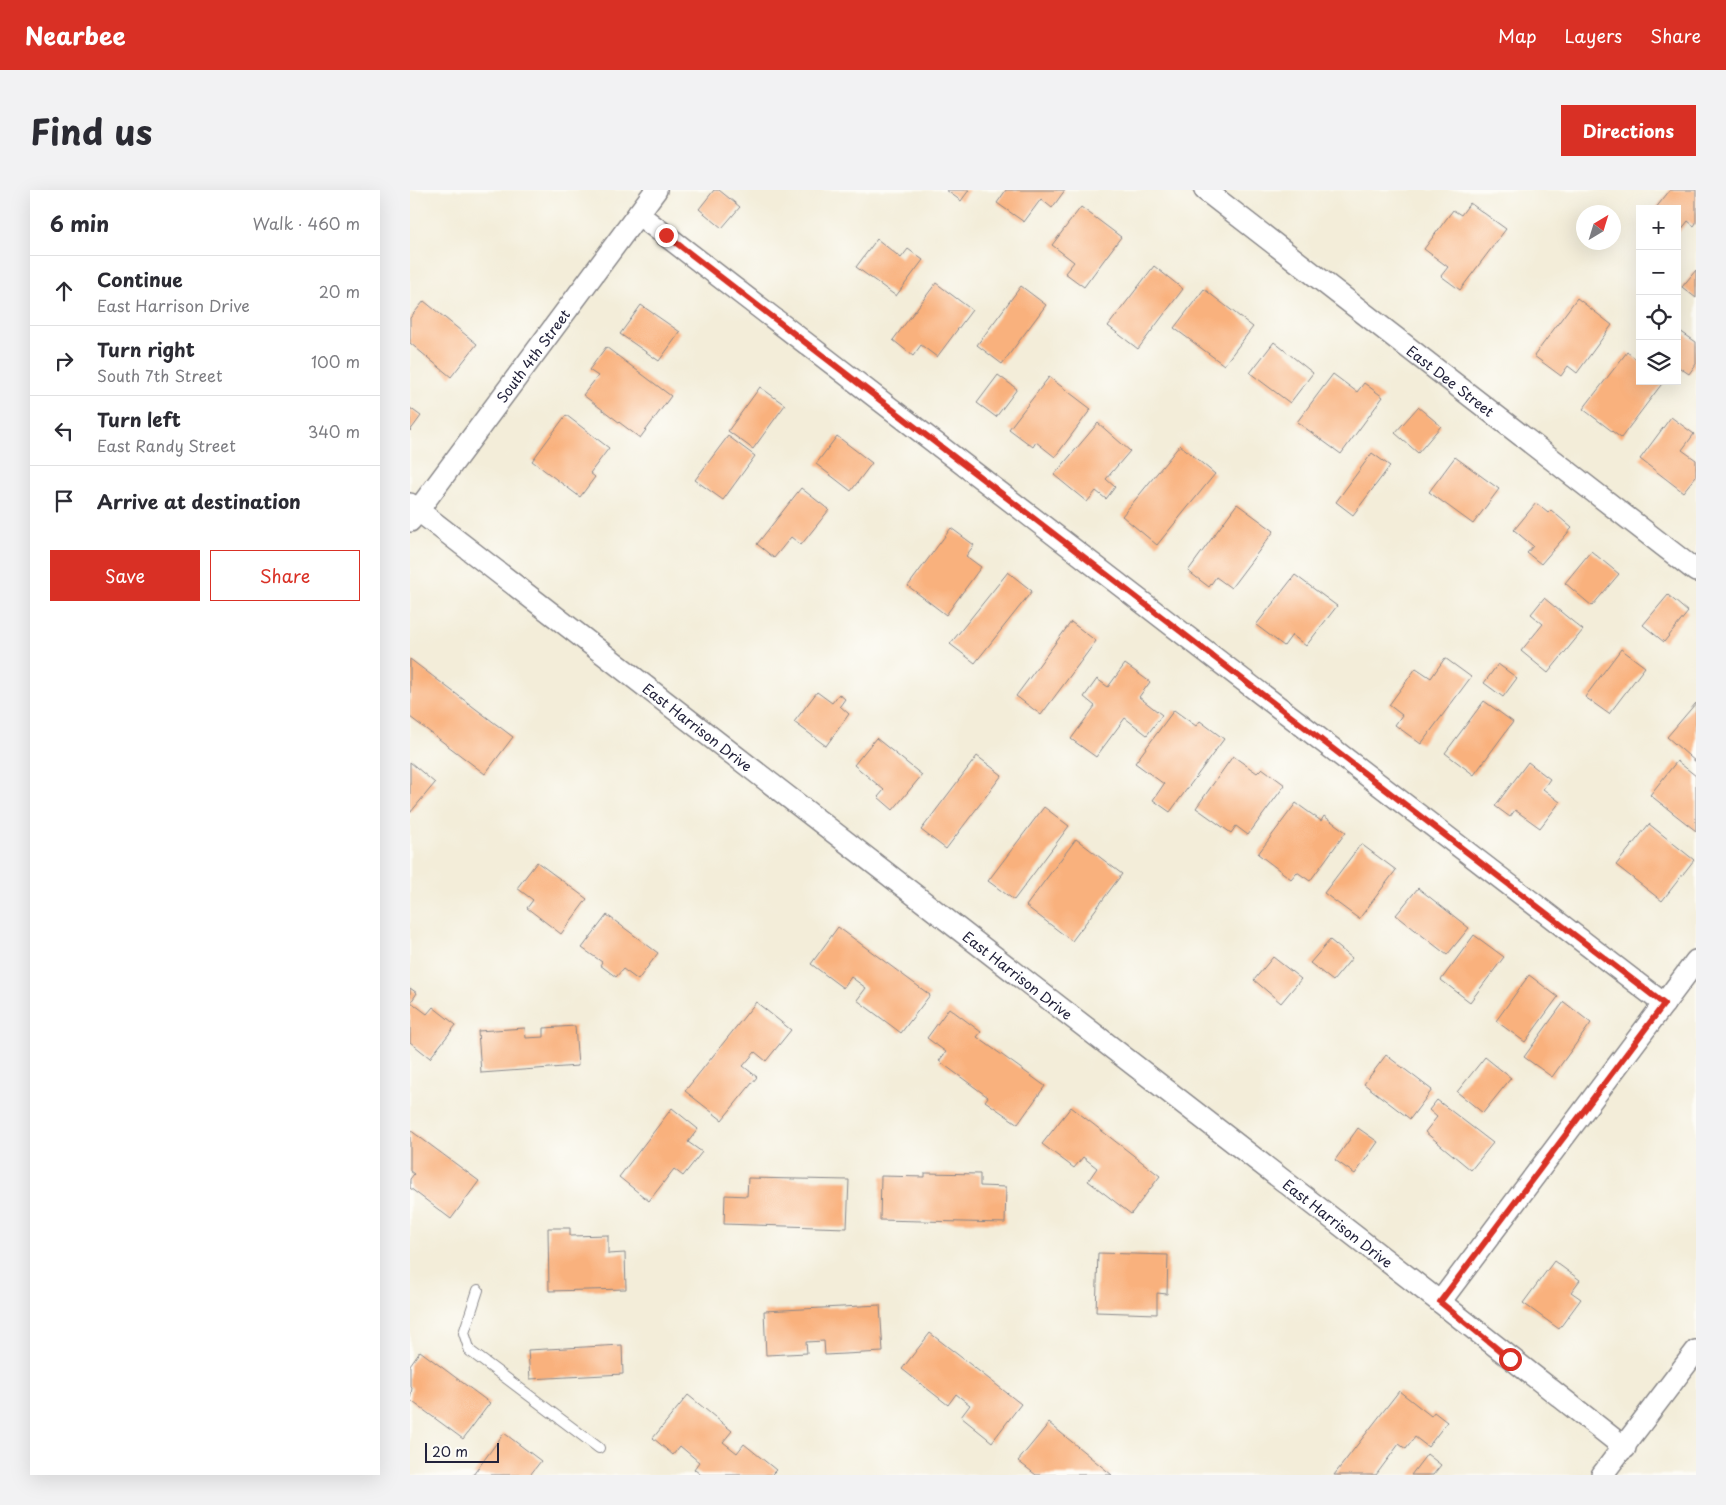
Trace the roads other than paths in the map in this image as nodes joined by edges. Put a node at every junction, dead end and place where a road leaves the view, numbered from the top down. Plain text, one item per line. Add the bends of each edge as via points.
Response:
1 (656, 190) edge
2 (1205, 190) edge
3 (638, 214) junction
4 (413, 512) edge
5 (1696, 571) edge
6 (1696, 961) edge
7 (1664, 1004) junction
8 (478, 1290) dead end
9 (1440, 1302) junction
10 (1696, 1351) edge
11 (599, 1448) dead end
12 (1625, 1448) junction
13 (1602, 1475) edge

1 - 3 street, South 4th Street
2 - 5 street, East Dee Street
3 - 4 street, South 4th Street
3 - 7 street
4 - 9 street, East Harrison Drive
6 - 7 street
7 - 9 street
8 - 11 lane via 464,1333 470,1351
9 - 12 street, East Harrison Drive
10 - 12 street
12 - 13 street

